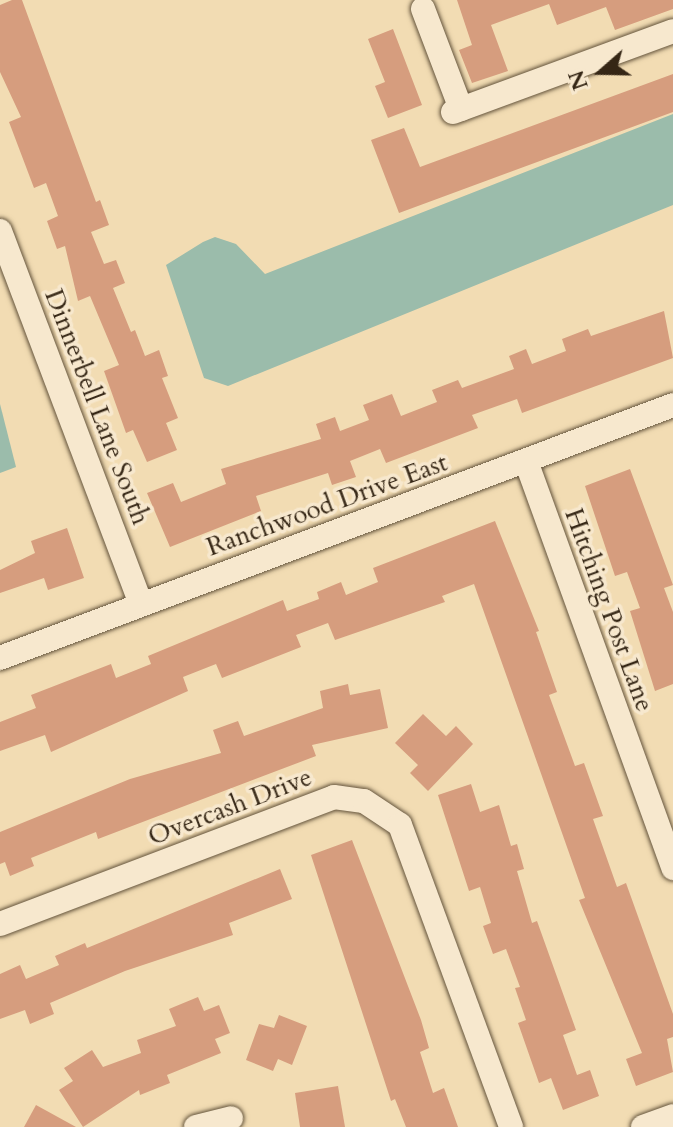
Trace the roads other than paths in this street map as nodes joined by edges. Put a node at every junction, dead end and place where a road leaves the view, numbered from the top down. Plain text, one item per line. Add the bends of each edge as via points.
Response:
1 (423, 9) dead end
2 (673, 31) edge
3 (0, 231) edge
4 (673, 405) edge
5 (526, 461) junction
6 (141, 604) junction
7 (0, 658) edge
8 (673, 868) edge
9 (0, 924) edge
10 (673, 1116) edge
11 (231, 1118) dead end
12 (196, 1127) edge
13 (511, 1127) edge
14 (643, 1127) edge

1 - 2 street via 457,111
3 - 6 street, Dinnerbell Lane South
4 - 5 street, Ranchwood Drive East
5 - 6 street, Ranchwood Drive East
5 - 8 street, Hitching Post Lane
6 - 7 street, Ranchwood Drive East
9 - 13 street, Overcash Drive via 334,797 364,801 400,825
10 - 14 street
11 - 12 street

